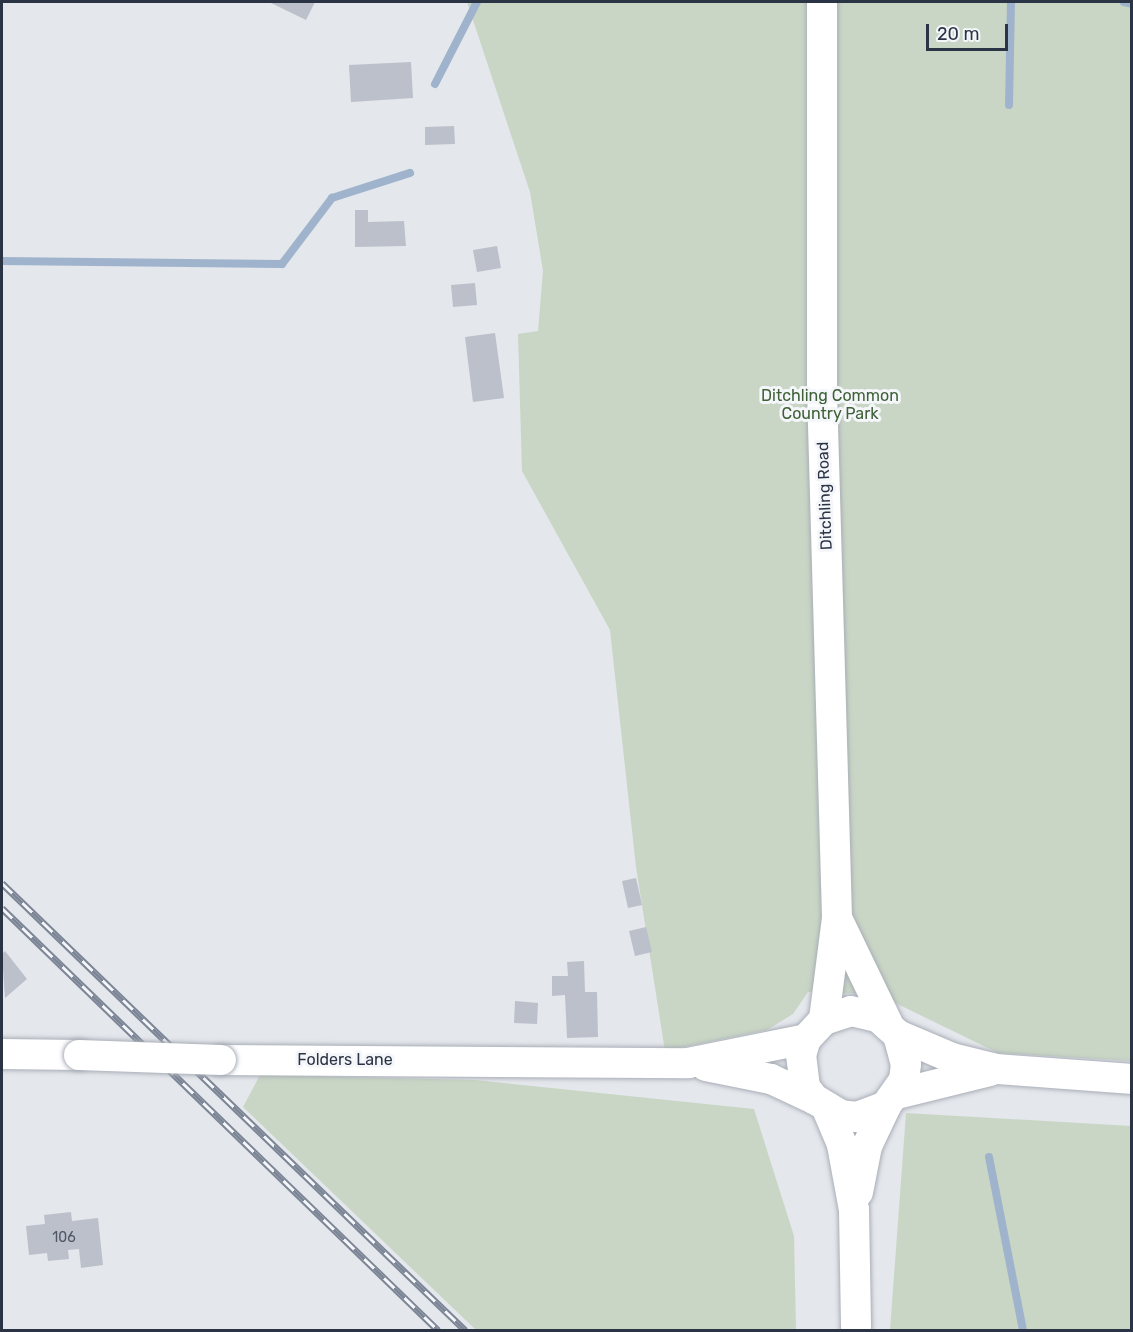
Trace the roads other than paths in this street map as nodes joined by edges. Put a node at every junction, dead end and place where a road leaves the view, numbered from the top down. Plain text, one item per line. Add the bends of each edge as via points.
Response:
1 (822, 2) edge
2 (837, 918) junction
3 (815, 1029) junction
4 (893, 1029) junction
5 (2, 1054) edge
6 (688, 1063) junction
7 (996, 1069) junction
8 (1131, 1079) edge
9 (892, 1100) junction
10 (820, 1104) junction
11 (854, 1210) junction
12 (856, 1330) edge

1 - 2 main road, Ditchling Road via 822,390
2 - 3 main road, Ditchling Road
2 - 4 main road, Ditchling Road
3 - 4 main road via 851,1011
3 - 6 main road, Folders Lane
3 - 10 main road via 801,1071
4 - 7 main road via 951,1058
4 - 9 main road via 906,1064
5 - 6 main road, Folders Lane, bridge via 220,1060
6 - 10 main road, Folders Lane via 771,1080
7 - 8 main road
7 - 9 main road
9 - 10 main road via 857,1117
9 - 11 main road via 867,1146
10 - 11 main road via 842,1144
11 - 12 main road

